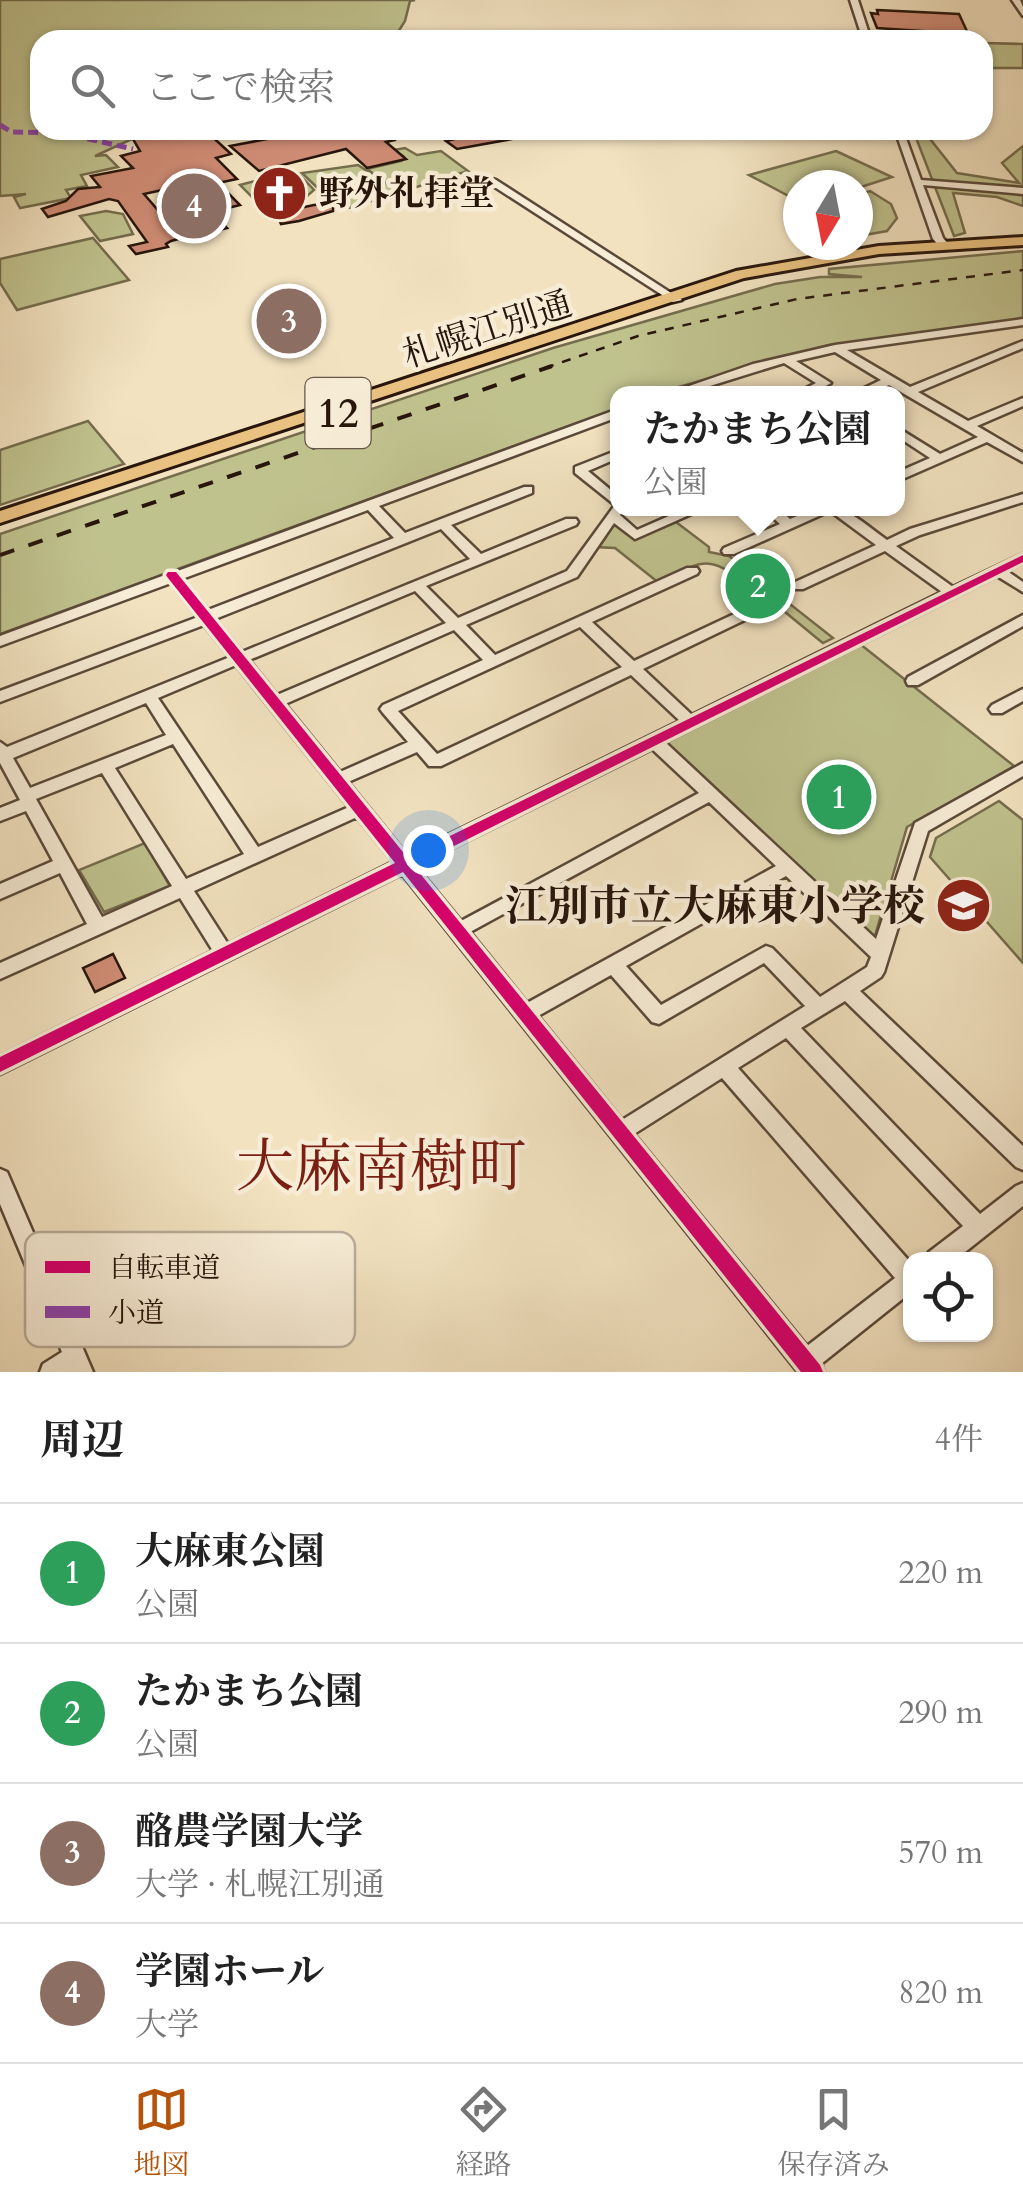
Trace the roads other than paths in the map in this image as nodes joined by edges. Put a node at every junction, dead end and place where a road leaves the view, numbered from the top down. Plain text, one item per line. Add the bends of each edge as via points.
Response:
1 (854, 0) edge
2 (864, 30) edge
3 (902, 140) edge
4 (493, 182) dead end
5 (917, 182) junction
6 (1023, 190) edge
7 (1023, 241) edge
8 (946, 247) junction
9 (674, 298) junction
10 (1023, 322) edge
11 (835, 348) junction
12 (1020, 349) edge
13 (786, 359) junction
14 (888, 380) junction
15 (697, 386) edge
16 (818, 386) edge
17 (875, 386) edge
18 (898, 386) edge
19 (905, 390) edge
20 (908, 392) junction
21 (1023, 402) edge
22 (610, 416) edge
23 (966, 426) junction
24 (905, 436) edge
25 (988, 437) junction
26 (610, 457) edge
27 (940, 458) junction
28 (1023, 458) edge
29 (905, 474) edge
30 (528, 490) dead end
31 (1023, 498) edge
32 (610, 503) edge
33 (371, 505) junction
34 (611, 516) edge
35 (621, 516) edge
36 (680, 516) edge
37 (779, 516) edge
38 (808, 516) edge
39 (845, 516) edge
40 (0, 517) edge
41 (571, 522) dead end
42 (443, 524) junction
43 (790, 524) junction
44 (0, 526) edge
45 (403, 539) junction
46 (886, 546) junction
47 (730, 551) dead end
48 (1023, 558) edge
49 (479, 560) junction
50 (692, 571) dead end
51 (998, 571) junction
52 (172, 575) junction
53 (418, 586) junction
54 (798, 586) dead end
55 (1023, 588) edge
56 (952, 594) junction
57 (750, 612) dead end
58 (208, 617) junction
59 (582, 621) junction
60 (456, 624) junction
61 (1019, 628) edge
62 (0, 641) edge
63 (241, 659) junction
64 (493, 661) junction
65 (634, 669) junction
66 (914, 681) dead end
67 (1023, 694) edge
68 (0, 696) edge
69 (149, 696) junction
70 (276, 702) junction
71 (997, 709) dead end
72 (690, 722) junction
73 (176, 737) junction
74 (653, 740) junction
75 (419, 744) junction
76 (2, 751) edge
77 (105, 766) junction
78 (1023, 769) edge
79 (338, 780) junction
80 (710, 794) junction
81 (28, 799) junction
82 (361, 808) junction
83 (0, 815) edge
84 (254, 857) junction
85 (404, 862) junction
86 (64, 864) junction
87 (788, 867) junction
88 (182, 890) junction
89 (0, 892) edge
90 (98, 927) junction
91 (459, 930) junction
92 (224, 952) junction
93 (880, 954) junction
94 (612, 965) junction
95 (0, 970) edge
96 (846, 990) junction
97 (818, 1007) junction
98 (526, 1014) junction
99 (788, 1026) junction
100 (0, 1065) edge
101 (724, 1066) junction
102 (620, 1132) junction
103 (1023, 1160) edge
104 (0, 1179) edge
105 (1023, 1193) edge
106 (9, 1225) edge
107 (979, 1228) junction
108 (948, 1252) edge
109 (25, 1257) edge
110 (903, 1271) edge
111 (903, 1285) edge
112 (79, 1365) edge
113 (809, 1367) edge
114 (51, 1372) edge

1 - 2 street
3 - 5 street
4 - 9 street
5 - 6 street
5 - 8 street
7 - 8 highway, 札幌江別通 / 12
8 - 9 highway, 札幌江別通 / 12 via 798,267
9 - 40 highway, 札幌江別通 / 12
9 - 44 highway, 札幌江別通 / 12
10 - 11 street
11 - 13 street
11 - 14 street
12 - 20 street
13 - 15 street
13 - 16 street via 825,383
14 - 17 street
14 - 18 street
19 - 20 street
20 - 23 street
21 - 23 street
22 - 33 street
23 - 25 street
24 - 27 street
25 - 27 street
25 - 28 street
26 - 32 street via 579,470
27 - 29 street
30 - 42 street
31 - 46 street
33 - 45 street
33 - 52 street
34 - 60 street via 572,574
35 - 36 street via 635,535
37 - 43 street
38 - 43 street
39 - 46 street
41 - 49 street
42 - 45 street
42 - 49 street
43 - 47 street
45 - 58 street
46 - 54 street
46 - 56 street
48 - 51 street
49 - 53 street
50 - 59 street
51 - 55 street
51 - 56 street
52 - 58 street
52 - 62 street
53 - 60 street
53 - 63 street
56 - 72 street
57 - 65 street
58 - 63 street
58 - 68 street
59 - 64 street
59 - 65 street
60 - 64 street
60 - 70 street
61 - 66 street
63 - 69 street
63 - 70 street
64 - 75 street via 388,709
65 - 72 street
65 - 75 street via 435,762
67 - 71 street
69 - 73 street
69 - 76 street
70 - 79 street
72 - 74 street
73 - 77 street
73 - 84 street
74 - 80 street
74 - 85 street
75 - 79 street
76 - 81 street
77 - 81 street
77 - 88 street
78 - 93 street via 921,827
79 - 82 street
80 - 87 street
80 - 91 street
81 - 83 street
81 - 86 street
82 - 84 street
82 - 85 street
84 - 88 street
85 - 91 street
85 - 92 street
86 - 89 street
86 - 90 street
87 - 93 street
87 - 94 street
88 - 90 street
88 - 92 street
90 - 95 street
91 - 98 street
92 - 100 street
93 - 96 street via 874,972
94 - 97 street via 659,1016 766,953
94 - 98 street
96 - 97 street
96 - 103 street
97 - 99 street
98 - 102 street
99 - 101 street
99 - 107 street
101 - 102 street
101 - 110 street
102 - 113 street
104 - 106 street
105 - 107 street
106 - 109 street
107 - 108 street
111 - 113 street
112 - 114 street

